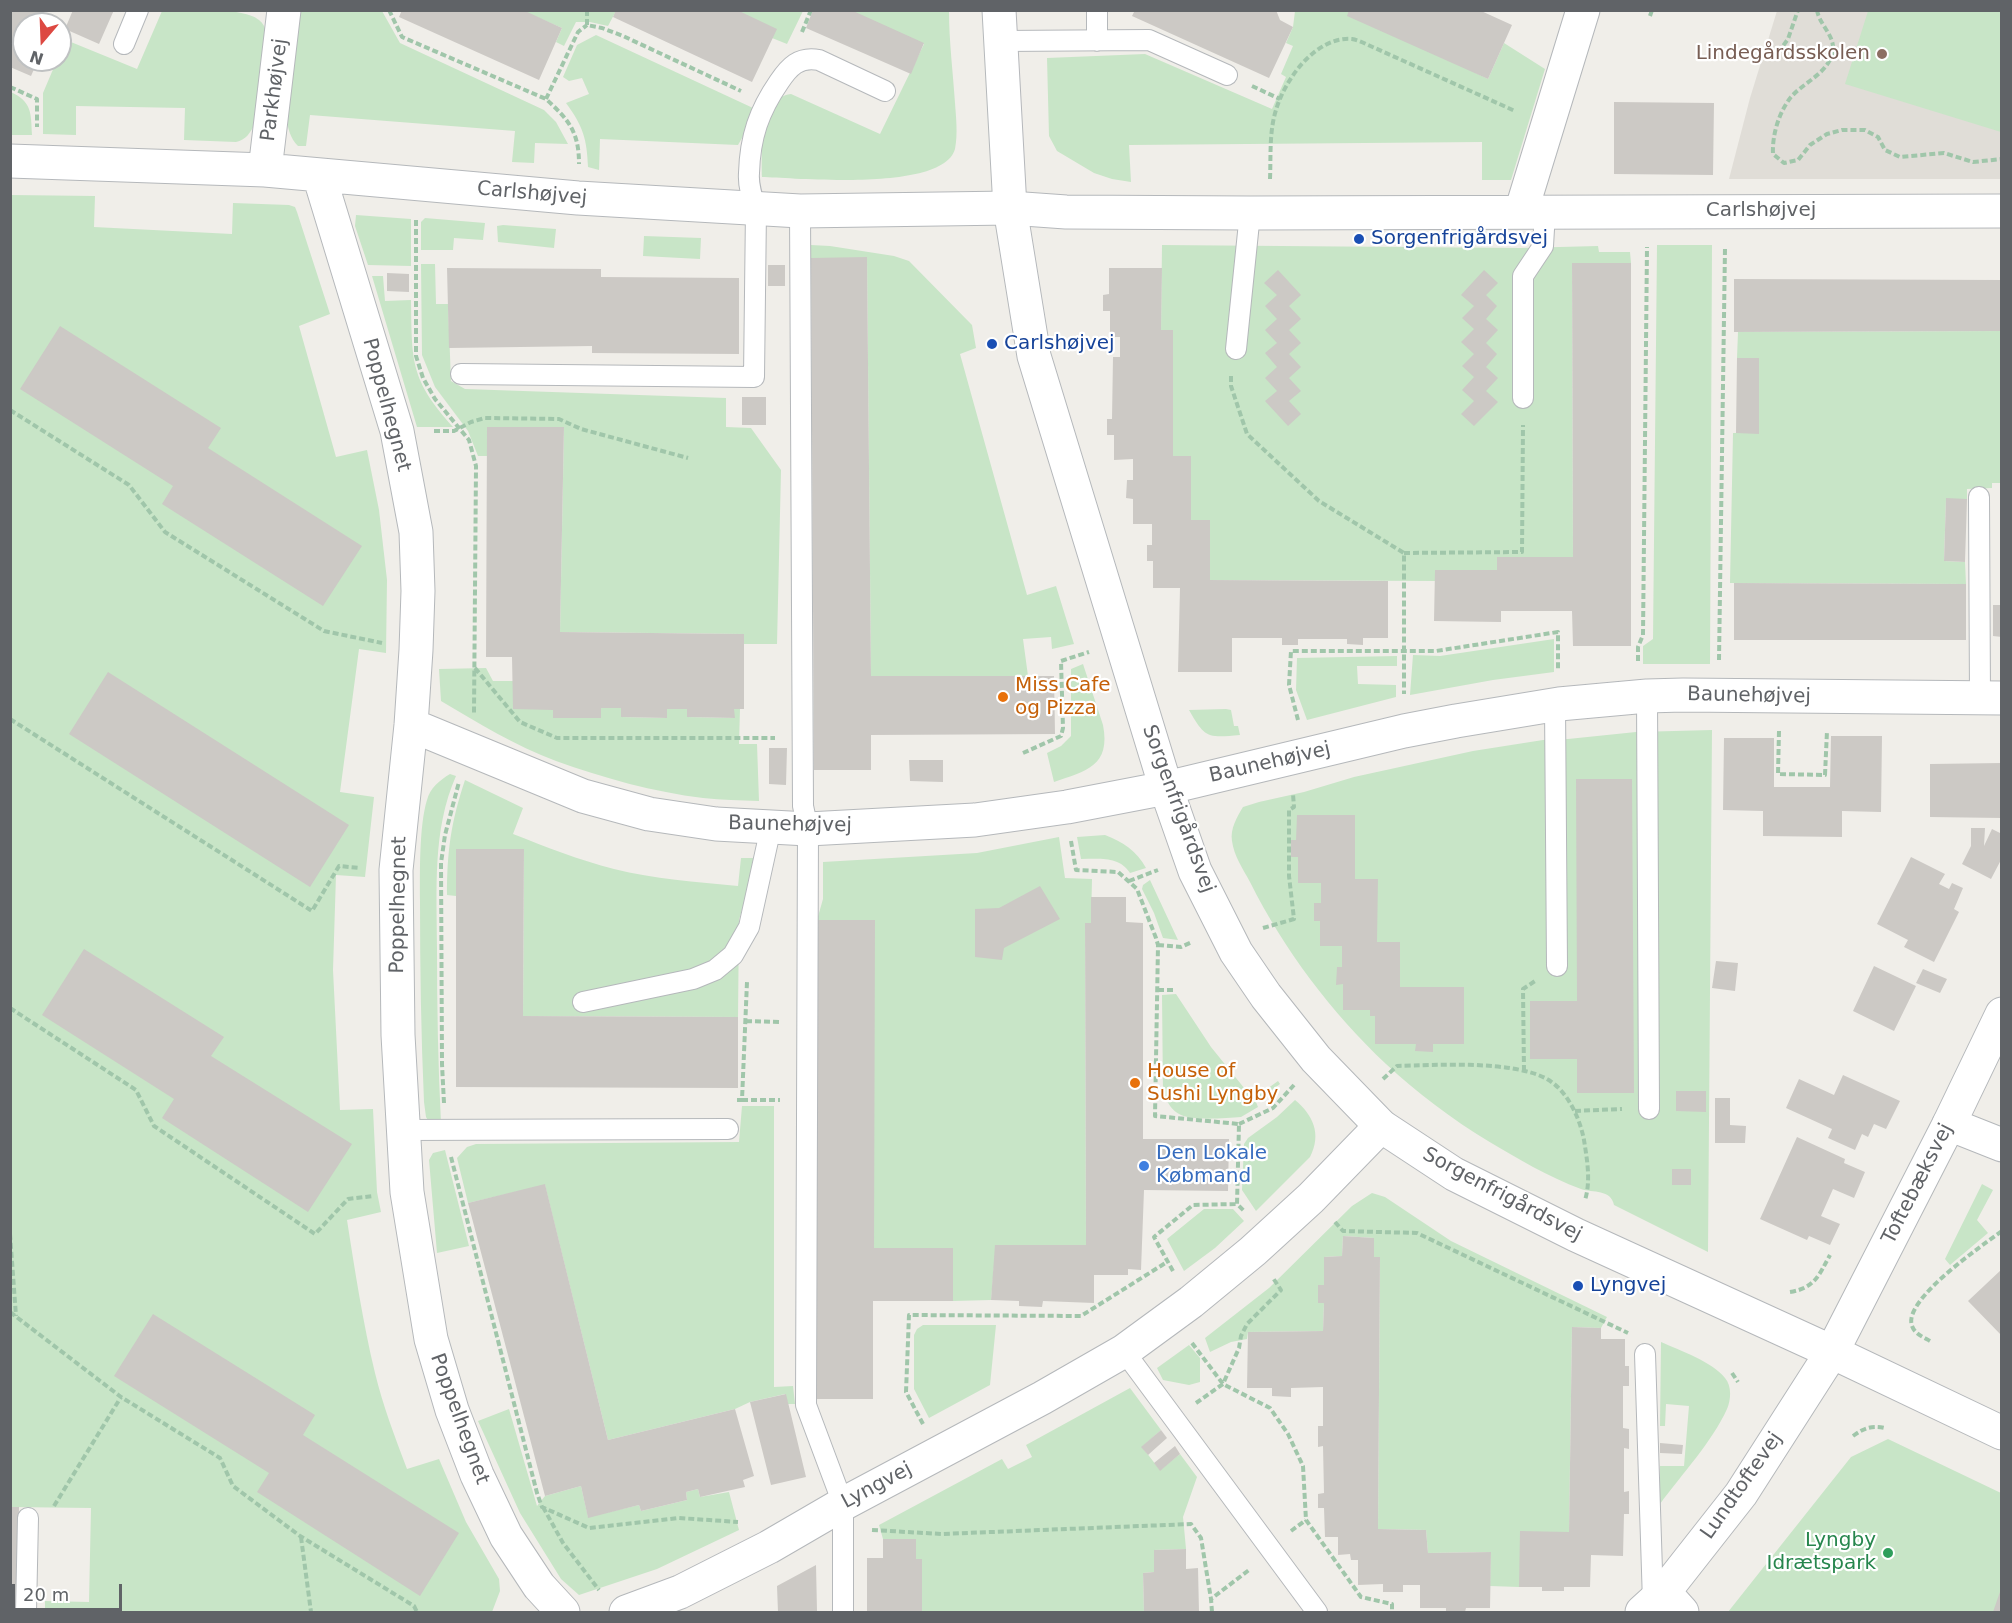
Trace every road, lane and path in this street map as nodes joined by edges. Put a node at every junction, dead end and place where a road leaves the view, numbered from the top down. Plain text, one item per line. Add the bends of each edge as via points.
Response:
1 (138, 10) edge
2 (284, 10) edge
3 (389, 10) edge
4 (587, 10) edge
5 (1098, 10) edge
6 (1583, 10) edge
7 (1798, 10) edge
8 (1817, 10) edge
9 (587, 26) junction
10 (1000, 26) edge
11 (1097, 41) junction
12 (124, 44) dead end
13 (1759, 49) dead end
14 (1227, 75) dead end
15 (10, 87) edge
16 (885, 91) dead end
17 (546, 99) junction
18 (765, 103) junction
19 (1548, 126) junction
20 (2001, 159) edge
21 (24, 161) edge
22 (265, 170) junction
23 (319, 175) junction
24 (420, 184) junction
25 (578, 198) junction
26 (1010, 208) junction
27 (756, 209) junction
28 (800, 211) junction
29 (1725, 211) junction
30 (1533, 212) junction
31 (2001, 212) edge
32 (1260, 213) junction
33 (1646, 213) junction
34 (1236, 349) joint
35 (461, 374) dead end
36 (1523, 398) joint
37 (10, 410) edge
38 (460, 428) junction
39 (397, 431) junction
40 (688, 458) dead end
41 (1978, 497) dead end
42 (1404, 553) junction
43 (1122, 642) junction
44 (416, 650) junction
45 (1404, 652) junction
46 (475, 668) junction
47 (1647, 696) junction
48 (1719, 696) junction
49 (1780, 696) junction
50 (1829, 697) junction
51 (1991, 698) edge
52 (1557, 705) junction
53 (10, 720) edge
54 (411, 725) junction
55 (1404, 732) junction
56 (803, 738) junction
57 (468, 749) junction
58 (1023, 753) dead end
59 (1290, 758) junction
60 (1166, 788) junction
61 (1066, 807) junction
62 (771, 827) junction
63 (808, 829) junction
64 (396, 870) junction
65 (749, 927) junction
66 (1225, 929) junction
67 (1158, 945) junction
68 (1557, 966) joint
69 (1158, 990) junction
70 (1174, 990) dead end
71 (583, 1002) dead end
72 (10, 1008) edge
73 (2001, 1014) edge
74 (1316, 1059) junction
75 (1524, 1071) junction
76 (742, 1100) junction
77 (807, 1100) junction
78 (1358, 1103) junction
79 (1649, 1109) joint
80 (1575, 1111) junction
81 (1239, 1124) junction
82 (1949, 1124) junction
83 (1381, 1126) junction
84 (728, 1129) joint
85 (402, 1131) junction
86 (445, 1131) junction
87 (2001, 1145) edge
88 (407, 1192) junction
89 (1311, 1198) junction
90 (1237, 1204) junction
91 (2001, 1231) edge
92 (10, 1234) edge
93 (1576, 1235) junction
94 (1262, 1243) junction
95 (1830, 1255) dead end
96 (1167, 1262) junction
97 (1787, 1293) dead end
98 (1182, 1308) junction
99 (10, 1312) edge
100 (16, 1316) junction
101 (1930, 1341) dead end
102 (1124, 1351) junction
103 (1832, 1352) junction
104 (1645, 1353) joint
105 (1732, 1373) dead end
106 (1738, 1382) dead end
107 (1223, 1384) junction
108 (121, 1397) junction
109 (1885, 1428) dead end
110 (2001, 1433) edge
111 (1853, 1436) dead end
112 (938, 1454) junction
113 (542, 1506) junction
114 (844, 1516) junction
115 (28, 1518) joint
116 (300, 1536) junction
117 (759, 1552) junction
118 (1211, 1599) dead end
119 (614, 1603) edge
120 (1660, 1605) edge
121 (26, 1612) edge
122 (311, 1612) edge
123 (417, 1612) edge
124 (563, 1612) edge
125 (843, 1612) edge
126 (1317, 1612) edge
127 (1392, 1612) edge

1 - 12 lane
2 - 22 street, Parkhøjvej
3 - 17 path via 402,37
4 - 9 path
5 - 11 lane
6 - 19 street
7 - 13 path via 1780,50
8 - 20 path via 1833,46 1831,57 1821,72 1791,98 1776,129 1773,154 1784,163 1798,160 1810,145 1842,130 1865,130 1878,137 1885,150 1900,157 1944,153 1973,162
9 - 17 path via 574,40
9 - 18 path via 623,36
10 - 11 lane
10 - 26 street, Sorgenfrigårdsvej
11 - 14 lane via 1149,40
15 - 21 path via 36,99
16 - 18 lane via 810,58 789,67
17 - 25 path via 564,115 579,146
18 - 27 lane via 748,174
19 - 30 street
19 - 32 path via 1353,39 1330,43 1305,61 1287,85 1276,110
21 - 22 street, Carlshøjvej
22 - 23 street, Carlshøjvej
23 - 24 street, Carlshøjvej
23 - 39 street, Poppelhegnet
24 - 25 street, Carlshøjvej
24 - 38 path via 416,356 435,399
25 - 27 street, Carlshøjvej
26 - 28 street, Carlshøjvej
26 - 32 street, Carlshøjvej
26 - 43 street, Sorgenfrigårdsvej via 1034,356
27 - 28 street, Carlshøjvej
27 - 35 lane via 754,377
28 - 56 lane
29 - 31 street, Carlshøjvej
29 - 33 street, Carlshøjvej
29 - 48 path
30 - 32 street, Carlshøjvej
30 - 33 street, Carlshøjvej
30 - 36 lane via 1543,246 1523,276
32 - 34 lane
33 - 47 path via 1642,635 1638,676
34 - 42 path via 1231,386 1247,434 1319,501
36 - 42 path via 1522,552
37 - 44 path via 129,485 165,532 324,631
38 - 39 path
38 - 40 path via 485,418 560,419 581,429
38 - 46 path via 469,440 476,466
39 - 44 street, Poppelhegnet via 416,532
41 - 51 lane
42 - 45 path
43 - 58 path via 1061,661 1061,736
43 - 60 street, Sorgenfrigårdsvej
44 - 54 street, Poppelhegnet
45 - 52 path via 1437,651 1558,632
45 - 55 path
45 - 59 path via 1291,651 1289,685 1300,729
46 - 56 path via 520,722 557,738
46 - 57 path via 474,717
47 - 48 street, Baunehøjvej
47 - 52 street, Baunehøjvej
47 - 79 lane
48 - 49 street, Baunehøjvej
49 - 50 street, Baunehøjvej
49 - 50 path via 1778,774 1825,775
50 - 51 street, Baunehøjvej
52 - 55 street, Baunehøjvej
52 - 68 lane
53 - 64 path via 312,911 339,866
54 - 57 street, Baunehøjvej
54 - 64 street, Poppelhegnet
55 - 59 street, Baunehøjvej
56 - 63 lane via 803,806
57 - 62 street, Baunehøjvej via 583,796 649,814
57 - 86 path via 441,863
59 - 60 street, Baunehøjvej
59 - 66 path via 1294,807 1289,810 1288,876 1294,919 1267,928
60 - 61 street, Baunehøjvej
60 - 66 street, Sorgenfrigårdsvej via 1195,871
61 - 63 street, Baunehøjvej via 975,820
61 - 67 path via 1076,870 1118,872 1137,889
62 - 63 street, Baunehøjvej
62 - 65 lane
63 - 77 lane
64 - 85 street, Poppelhegnet
65 - 71 lane via 733,955 715,970
65 - 76 path
66 - 67 path via 1180,946
66 - 74 street, Sorgenfrigårdsvej via 1266,996
67 - 69 path
68 - 75 path via 1523,989
69 - 70 path
69 - 81 path via 1155,1116
72 - 88 path via 136,1090 154,1126 315,1233 348,1199
73 - 82 street, Toftebæksvej
74 - 78 street, Sorgenfrigårdsvej
74 - 81 path via 1273,1108
75 - 78 path via 1462,1064 1397,1066
75 - 80 path via 1549,1080
76 - 77 path
76 - 84 path via 730,1100
77 - 114 lane via 806,1405
78 - 83 street, Sorgenfrigårdsvej
79 - 80 path
80 - 93 path via 1587,1156 1588,1190
81 - 90 path
82 - 87 street
82 - 103 street, Toftebæksvej
83 - 89 street, Lyngvej
83 - 93 street, Sorgenfrigårdsvej via 1454,1174
84 - 86 lane
85 - 86 lane
85 - 88 street, Poppelhegnet
86 - 113 path
88 - 124 street, Poppelhegnet via 431,1339 452,1410 506,1536 539,1586
89 - 94 street, Lyngvej
89 - 104 path via 1343,1231 1417,1233 1638,1337
90 - 94 path
90 - 96 path via 1193,1205 1154,1237
91 - 101 path via 1941,1277 1921,1299 1911,1318 1912,1326
92 - 100 path
93 - 103 street, Sorgenfrigårdsvej
94 - 98 street, Lyngvej
94 - 107 path via 1281,1290 1247,1324
95 - 97 path via 1817,1279 1803,1290
96 - 98 path
96 - 112 path via 1081,1316 909,1315 906,1392
98 - 102 street, Lyngvej
98 - 107 path
99 - 100 path
100 - 108 path
102 - 112 street, Lyngvej
102 - 126 lane
103 - 110 street, Sorgenfrigårdsvej
103 - 120 street, Lundtoftevej via 1741,1494
104 - 120 lane
105 - 106 path
107 - 127 path via 1270,1408 1303,1466 1306,1521 1361,1597 1392,1604
108 - 115 path via 52,1509
108 - 116 path via 220,1458 233,1486
109 - 111 path via 1863,1429
112 - 114 street, Lyngvej
113 - 117 path via 589,1528 679,1518 745,1522
113 - 119 path via 563,1543
114 - 117 street, Lyngvej
114 - 118 path via 942,1534 1191,1524 1201,1538
114 - 125 lane
115 - 121 lane
116 - 122 path
116 - 123 path via 414,1606
117 - 119 street, Lyngvej via 680,1592

